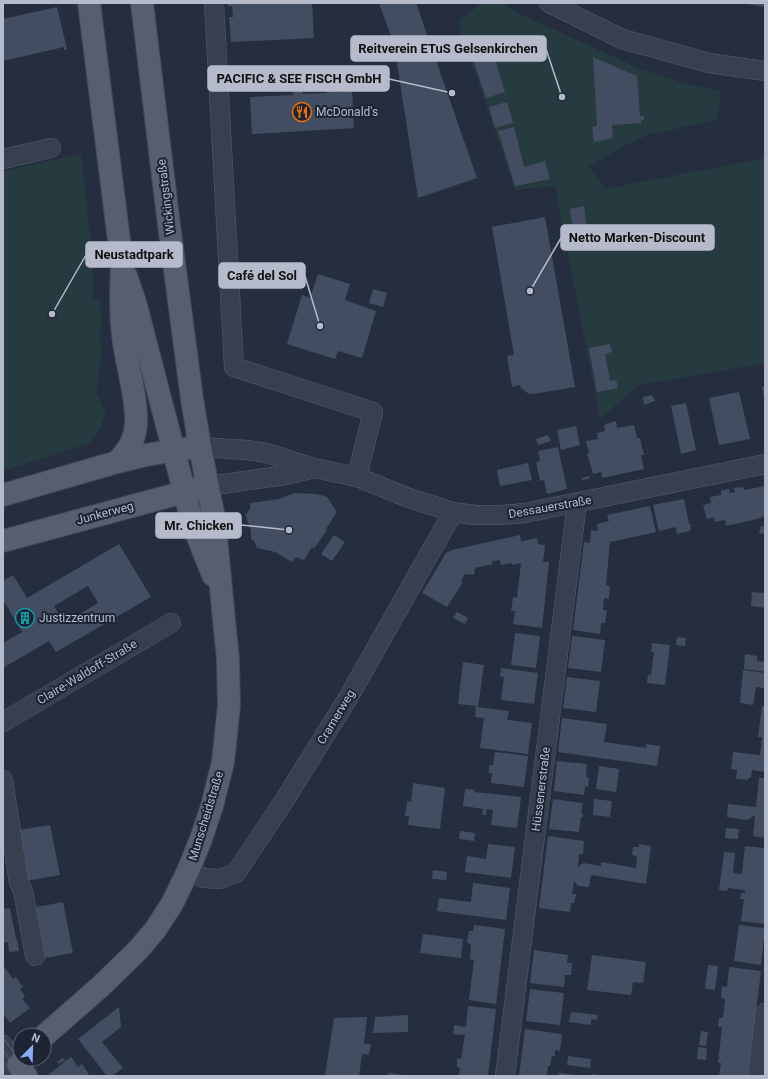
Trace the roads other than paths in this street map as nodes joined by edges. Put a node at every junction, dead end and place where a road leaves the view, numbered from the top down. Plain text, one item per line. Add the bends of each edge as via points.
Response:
1 (89, 3) edge
2 (142, 3) edge
3 (214, 3) edge
4 (549, 3) edge
5 (765, 71) edge
6 (51, 148) dead end
7 (3, 159) edge
8 (122, 264) junction
9 (200, 447) junction
10 (174, 450) junction
11 (117, 462) junction
12 (765, 464) edge
13 (314, 468) junction
14 (357, 477) junction
15 (208, 486) junction
16 (184, 491) junction
17 (3, 496) edge
18 (577, 502) junction
19 (453, 512) junction
20 (3, 541) edge
21 (220, 589) junction
22 (171, 623) dead end
23 (3, 722) edge
24 (3, 780) edge
25 (188, 871) junction
26 (35, 956) dead end
27 (765, 1013) edge
28 (765, 1017) edge
29 (52, 1029) edge
30 (3, 1045) edge
31 (19, 1069) edge
32 (505, 1076) edge
33 (758, 1076) edge

1 - 8 main road
2 - 9 main road, Wickingstraße
3 - 14 street via 234,367 373,412
4 - 5 street via 622,39 709,63
6 - 7 street
8 - 10 main road via 135,302
8 - 11 main road via 120,304 136,429 127,452
9 - 10 main road
9 - 13 street, Dessauerstraße via 267,453
9 - 15 main road, Wickingstraße
10 - 11 main road
10 - 16 main road
11 - 17 main road
12 - 18 street, Dessauerstraße
13 - 14 street, Dessauerstraße
13 - 15 street, Dessauerstraße via 286,475
14 - 19 street, Dessauerstraße
15 - 16 main road, Junkerweg
15 - 21 main road, Munscheidstraße via 214,518
16 - 20 main road, Junkerweg
16 - 21 main road, Munscheidstraße via 195,532
18 - 19 street, Dessauerstraße via 525,513 475,515
18 - 32 street, Hüssenerstraße
19 - 25 street, Cramerweg via 348,698 236,872 220,879 204,878
21 - 25 main road, Munscheidstraße via 228,660 229,706 223,762 212,806
22 - 23 street, Claire-Waldoff-Straße
24 - 26 street via 19,884 23,891
25 - 29 main road, Munscheidstraße via 172,904 138,950
27 - 28 street
28 - 33 street
30 - 31 street

